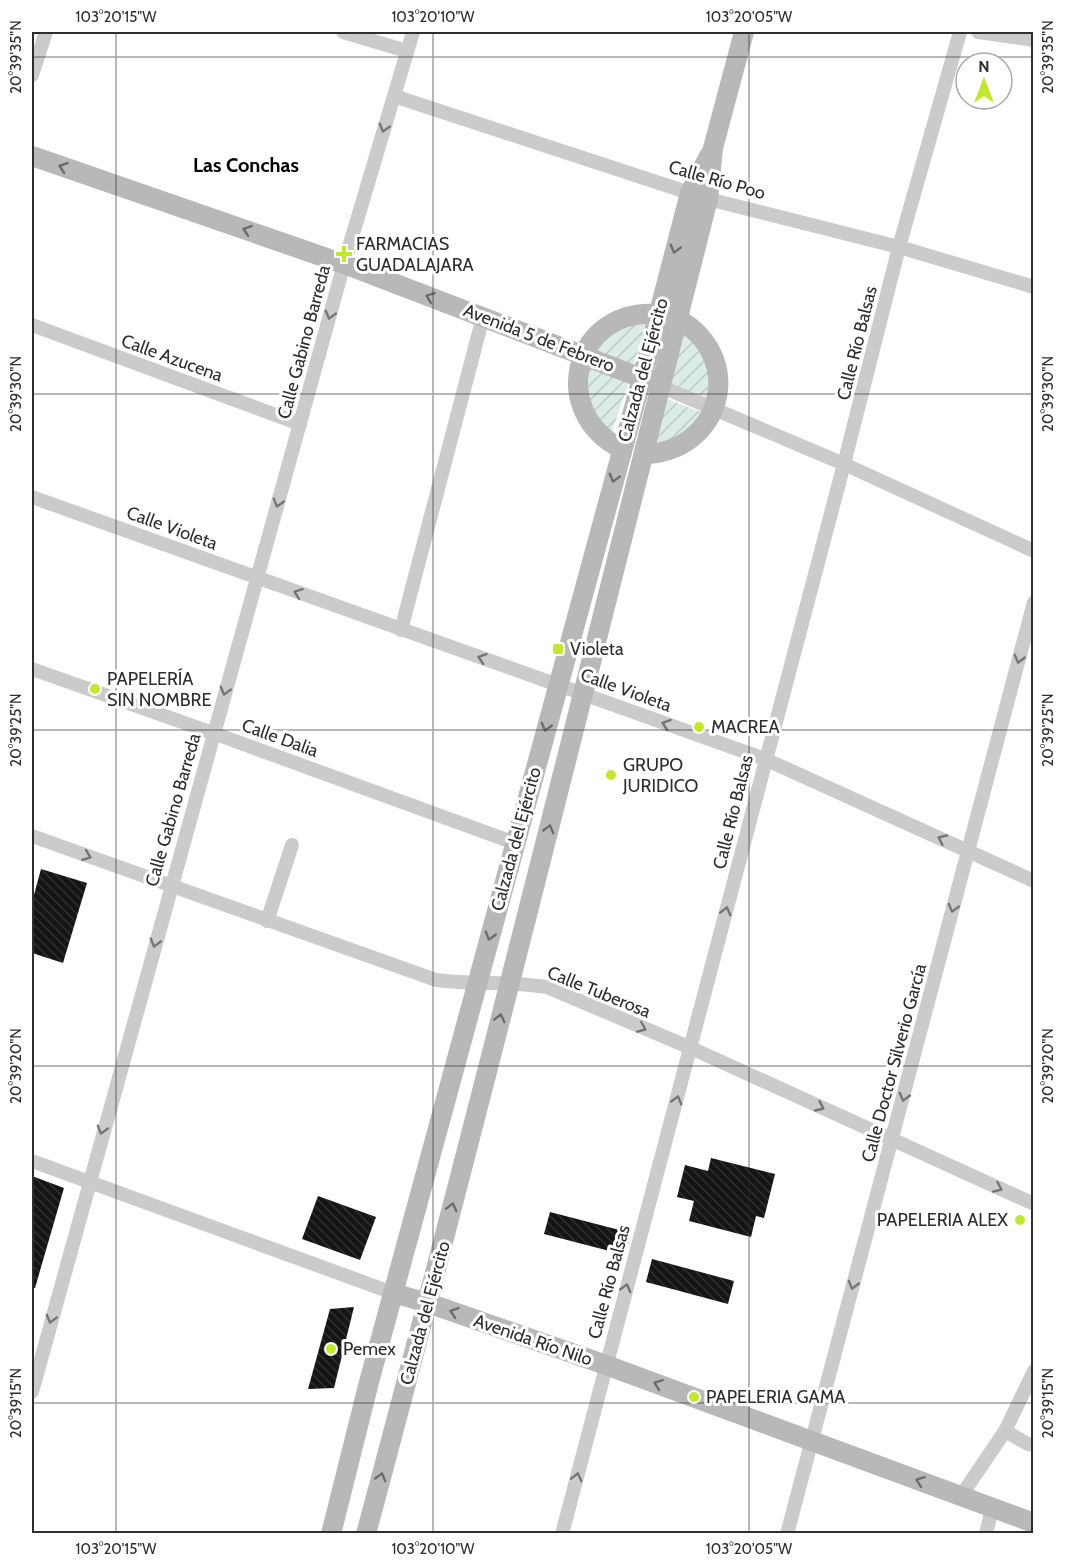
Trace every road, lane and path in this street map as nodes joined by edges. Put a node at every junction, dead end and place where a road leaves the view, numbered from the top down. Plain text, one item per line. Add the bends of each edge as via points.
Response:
1 (46, 32) edge
2 (343, 32) edge
3 (413, 32) edge
4 (744, 32) edge
5 (960, 32) edge
6 (978, 32) edge
7 (1034, 40) edge
8 (407, 51) junction
9 (32, 75) edge
10 (393, 96) junction
11 (32, 156) edge
12 (699, 196) junction
13 (899, 247) junction
14 (344, 264) junction
15 (1034, 286) edge
16 (658, 314) junction
17 (483, 317) junction
18 (678, 319) junction
19 (32, 325) edge
20 (583, 356) junction
21 (642, 378) junction
22 (660, 386) junction
23 (714, 409) junction
24 (300, 424) junction
25 (622, 449) junction
26 (644, 454) junction
27 (844, 464) junction
28 (32, 496) edge
29 (1034, 551) edge
30 (256, 578) junction
31 (1034, 602) edge
32 (401, 630) junction
33 (32, 669) edge
34 (557, 685) junction
35 (584, 694) junction
36 (213, 733) junction
37 (765, 759) junction
38 (32, 836) edge
39 (515, 843) junction
40 (292, 845) dead end
41 (969, 851) junction
42 (1034, 881) edge
43 (170, 886) junction
44 (267, 921) junction
45 (476, 984) junction
46 (508, 984) junction
47 (691, 1048) junction
48 (892, 1140) junction
49 (32, 1161) edge
50 (88, 1182) junction
51 (1034, 1204) edge
52 (393, 1293) junction
53 (428, 1303) junction
54 (606, 1365) junction
55 (1034, 1371) edge
56 (32, 1392) edge
57 (1005, 1431) junction
58 (810, 1441) junction
59 (1034, 1445) edge
60 (961, 1496) junction
61 (992, 1508) junction
62 (1034, 1523) edge
63 (331, 1533) edge
64 (366, 1533) edge
65 (562, 1533) edge
66 (787, 1533) edge
67 (986, 1533) edge

1 - 9 street
2 - 8 street
3 - 8 street, Calle Gabino Barreda
4 - 12 main road, Calzada del Ejército
5 - 13 street, Calle Río Balsas
6 - 7 street
8 - 10 street, Calle Gabino Barreda
10 - 12 street, Calle Río Poo
10 -> 14 street, Calle Gabino Barreda
14 -> 11 main road, Avenida 5 de Febrero
12 - 13 street, Calle Río Poo
12 -> 16 main road, Calzada del Ejército
12 - 18 main road, Calzada del Ejército
13 - 15 street, Calle Río Poo
13 - 27 street, Calle Río Balsas
17 -> 14 main road, Avenida 5 de Febrero
14 -> 24 street, Calle Gabino Barreda
16 - 20 main road via 630,315 612,322
16 - 21 main road, Calzada del Ejército
17 - 20 main road, Avenida 5 de Febrero
17 - 32 street
18 - 22 main road, Calzada del Ejército
18 - 23 main road via 700,335 717,367 719,385
19 - 24 street, Calle Azucena
20 - 21 main road, Avenida 5 de Febrero
20 - 25 main road via 578,395 584,413 593,428
21 - 22 main road, Avenida 5 de Febrero
21 - 25 main road, Calzada del Ejército
22 - 23 street, Avenida 5 de Febrero
22 - 26 main road, Calzada del Ejército
23 - 26 main road via 707,423 683,445
23 - 27 street, Avenida 5 de Febrero
24 -> 30 street, Calle Gabino Barreda
25 -> 34 main road, Calzada del Ejército
26 - 35 main road, Calzada del Ejército
27 - 29 street, Avenida 5 de Febrero
27 - 37 street, Calle Río Balsas
28 - 30 street, Calle Violeta
32 -> 30 street, Calle Violeta
30 -> 36 street, Calle Gabino Barreda
31 -> 41 street, Calle Doctor Silverio García
34 -> 32 street, Calle Violeta
33 - 36 street, Calle Dalia
34 - 35 street, Calle Violeta
34 -> 39 main road, Calzada del Ejército
37 -> 35 street, Calle Violeta
46 -> 35 main road, Calzada del Ejército
36 - 39 street, Calle Dalia
36 - 43 street, Calle Gabino Barreda
41 -> 37 street, Calle Violeta
47 -> 37 street, Calle Río Balsas
38 -> 43 street, Calle Tuberosa
39 -> 45 main road, Calzada del Ejército
40 - 44 street
41 - 42 street, Calle Violeta
41 -> 48 street, Calle Doctor Silverio García
43 - 44 street, Calle Tuberosa
43 -> 50 street, Calle Gabino Barreda
44 - 45 street, Calle Tuberosa via 436,980
45 - 46 street, Calle Tuberosa
45 - 52 main road, Calzada del Ejército
46 -> 47 street, Calle Tuberosa via 547,987
53 -> 46 main road, Calzada del Ejército
47 -> 48 street, Calle Tuberosa
54 -> 47 street, Calle Río Balsas
48 -> 51 street, Calle Tuberosa
48 -> 58 street, Calle Doctor Silverio García
49 - 50 street, Avenida Río Nilo
50 - 52 street, Avenida Río Nilo
50 -> 56 street, Calle Gabino Barreda
52 - 53 main road, Avenida Río Nilo
52 - 63 main road, Calzada del Ejército
54 -> 53 main road, Avenida Río Nilo
64 -> 53 main road, Calzada del Ejército
58 -> 54 main road, Avenida Río Nilo
65 -> 54 street, Calle Río Balsas
55 - 57 street
57 - 59 street
57 - 60 street
60 -> 58 main road, Avenida Río Nilo
58 - 66 street, Calle Doctor Silverio García
60 - 61 main road, Avenida Río Nilo
61 - 62 main road, Avenida Río Nilo
61 - 67 street

